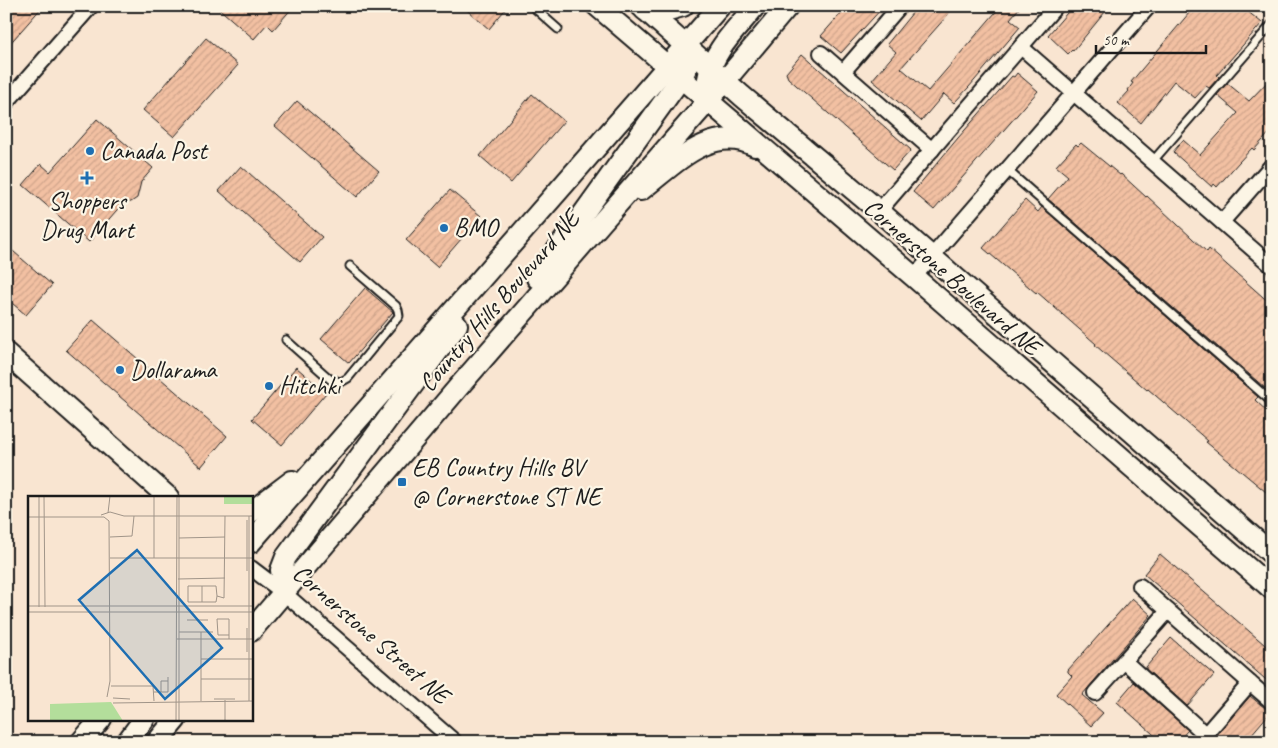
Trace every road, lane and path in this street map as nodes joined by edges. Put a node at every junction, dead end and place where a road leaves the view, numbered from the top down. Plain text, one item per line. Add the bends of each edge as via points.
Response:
1 (91, 6) edge
2 (532, 6) edge
3 (597, 6) edge
4 (683, 6) edge
5 (720, 6) edge
6 (755, 6) edge
7 (788, 6) edge
8 (900, 6) edge
9 (1056, 6) edge
10 (1149, 6) edge
11 (643, 8) edge
12 (1272, 24) edge
13 (558, 29) dead end
14 (686, 46) junction
15 (1021, 47) junction
16 (821, 54) dead end
17 (710, 68) junction
18 (843, 72) junction
19 (674, 73) junction
20 (725, 81) junction
21 (1073, 93) junction
22 (708, 101) junction
23 (6, 103) edge
24 (932, 150) junction
25 (770, 154) junction
26 (1152, 162) junction
27 (1272, 165) edge
28 (1007, 170) junction
29 (879, 211) junction
30 (1222, 222) junction
31 (600, 223) junction
32 (931, 256) junction
33 (498, 260) junction
34 (350, 266) dead end
35 (1272, 266) edge
36 (914, 277) junction
37 (286, 340) dead end
38 (6, 353) edge
39 (462, 383) junction
40 (1272, 402) edge
41 (346, 433) junction
42 (167, 496) edge
43 (252, 511) edge
44 (252, 541) edge
45 (1272, 554) edge
46 (252, 569) edge
47 (1140, 586) dead end
48 (1272, 589) edge
49 (284, 593) junction
50 (1168, 611) junction
51 (252, 630) edge
52 (1124, 661) junction
53 (1250, 683) junction
54 (1094, 693) dead end
55 (1272, 702) edge
56 (100, 720) edge
57 (143, 720) edge
58 (175, 720) edge
59 (1202, 738) edge
60 (81, 742) edge
61 (127, 742) edge
62 (157, 742) edge
63 (455, 742) edge

1 - 23 street
2 - 13 lane
3 - 19 main road, Cornerstone Boulevard NE
4 - 11 main road via 666,11
5 - 14 main road
6 - 17 main road
7 - 20 main road, Country Hills Boulevard NE
8 - 18 street
9 - 15 street
10 - 21 street
11 - 14 main road, Cornerstone Boulevard NE
12 - 26 lane
14 - 17 main road, Cornerstone Boulevard NE
14 - 19 main road via 689,59
15 - 21 street
15 - 24 street
16 - 18 street
17 - 20 main road, Cornerstone Boulevard NE
17 - 22 main road
18 - 24 street
19 - 22 main road, Cornerstone Boulevard NE
19 - 33 main road, Country Hills Boulevard NE
19 - 39 main road
20 - 22 main road, Country Hills Boulevard NE
20 - 29 main road, Cornerstone Boulevard NE
21 - 26 street
21 - 28 street
22 - 25 main road, Cornerstone Boulevard NE
22 - 31 main road, Country Hills Boulevard NE
24 - 29 street
25 - 31 main road via 746,142 732,139 713,141 684,156
25 - 36 main road, Cornerstone Boulevard NE
26 - 30 street
27 - 30 street
28 - 32 street
28 - 40 lane
29 - 32 main road, Cornerstone Boulevard NE
30 - 35 street
31 - 39 main road, Country Hills Boulevard NE
32 - 36 street
32 - 45 main road, Cornerstone Boulevard NE
33 - 41 main road, Country Hills Boulevard NE
33 - 49 main road via 469,308 286,557 281,570
34 - 37 lane via 396,306 399,316 348,378 341,382 331,380
36 - 48 main road, Cornerstone Boulevard NE
38 - 42 main road
39 - 49 main road, Country Hills Boulevard NE
41 - 43 main road via 314,463
41 - 44 main road, Country Hills Boulevard NE
46 - 49 street, Cornerstone Street NE
47 - 50 street
49 - 51 main road, Country Hills Boulevard NE
49 - 63 street, Cornerstone Street NE
50 - 52 street
50 - 53 street
52 - 54 street
52 - 59 street
53 - 55 street
53 - 59 street
56 - 60 main road
57 - 61 main road
58 - 62 main road

